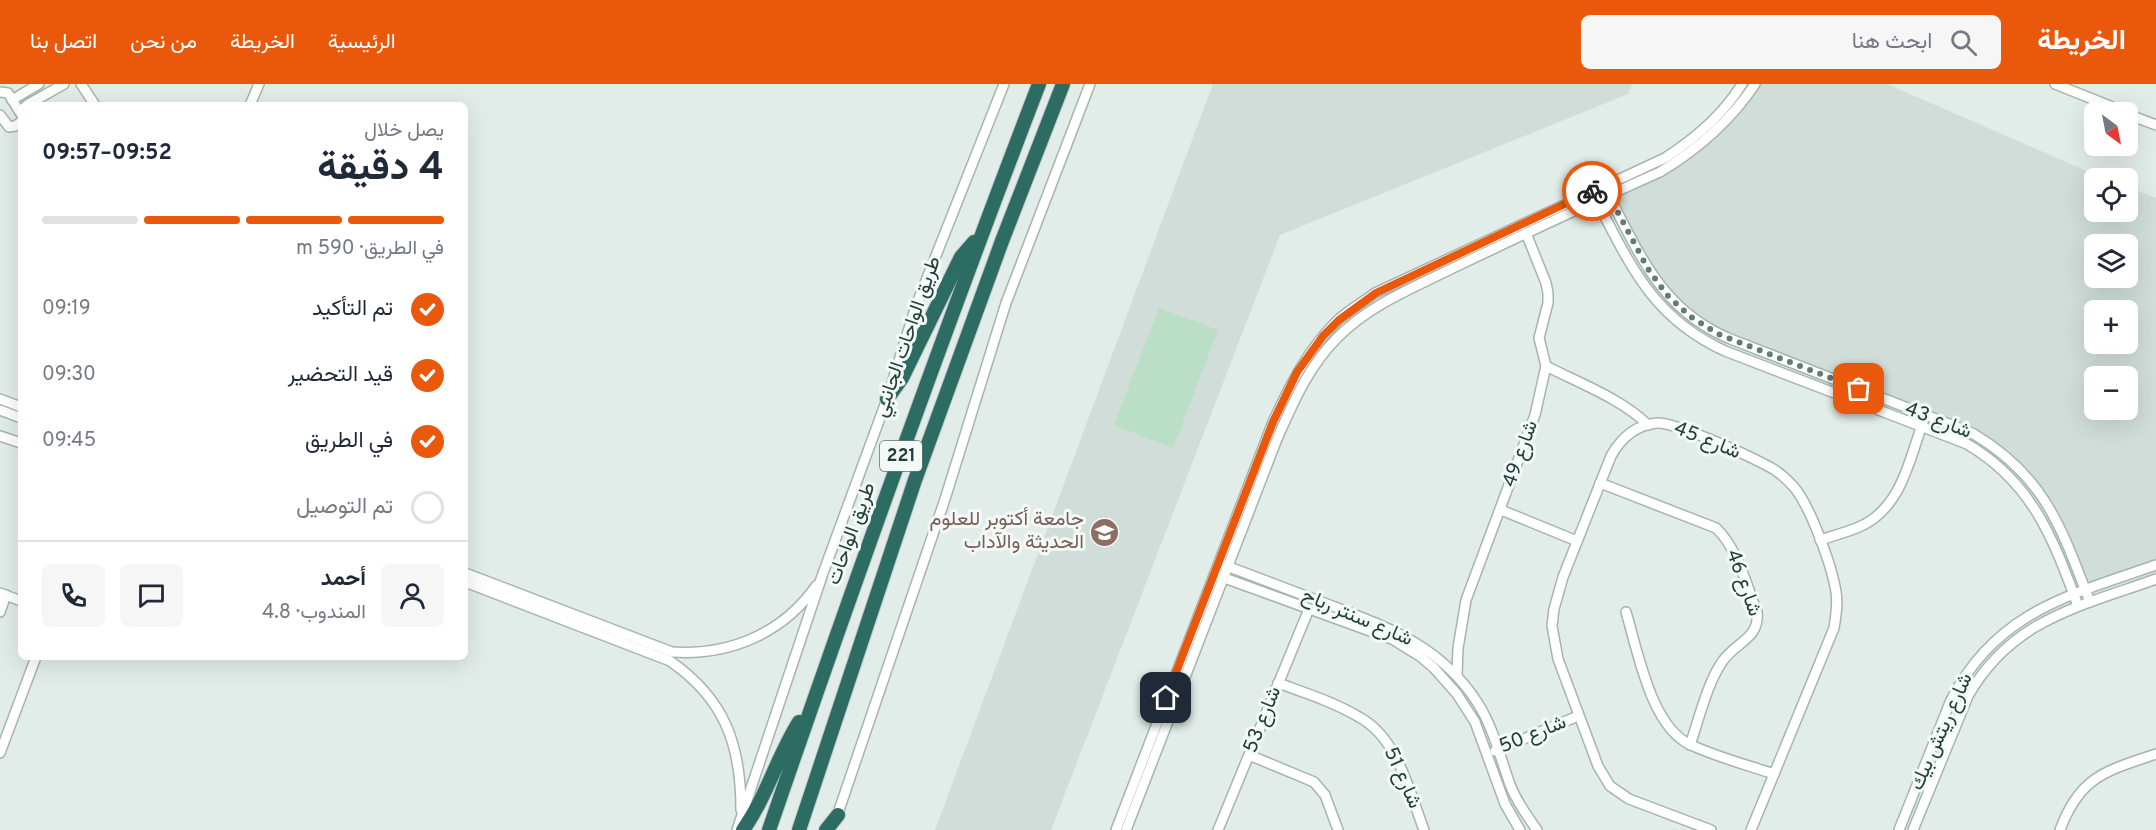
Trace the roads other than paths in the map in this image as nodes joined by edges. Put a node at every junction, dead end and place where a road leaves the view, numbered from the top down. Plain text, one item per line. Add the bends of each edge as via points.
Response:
1 (39, 84) edge
2 (64, 84) edge
3 (95, 84) edge
4 (259, 84) edge
5 (1004, 84) edge
6 (1039, 84) edge
7 (1063, 84) edge
8 (1089, 84) edge
9 (1742, 84) edge
10 (1755, 84) edge
11 (2055, 84) edge
12 (83, 87) edge
13 (0, 92) edge
14 (12, 100) junction
15 (35, 102) edge
16 (93, 102) edge
17 (251, 102) edge
18 (2099, 102) edge
19 (18, 106) edge
20 (0, 116) edge
21 (2138, 118) edge
22 (18, 124) edge
23 (2156, 125) edge
24 (1604, 186) junction
25 (1592, 191) junction
26 (1608, 195) junction
27 (1596, 200) junction
28 (1526, 233) junction
29 (980, 236) junction
30 (1546, 366) junction
31 (0, 399) edge
32 (886, 399) junction
33 (18, 406) edge
34 (0, 410) edge
35 (1925, 415) junction
36 (18, 417) edge
37 (1648, 425) junction
38 (1921, 426) junction
39 (0, 436) edge
40 (18, 442) edge
41 (1600, 483) junction
42 (1501, 510) junction
43 (1820, 540) junction
44 (1577, 541) junction
45 (1219, 563) junction
46 (2156, 565) edge
47 (1229, 567) junction
48 (468, 574) edge
49 (1214, 575) junction
50 (822, 576) junction
51 (1224, 578) junction
52 (2156, 579) edge
53 (468, 583) edge
54 (2085, 590) junction
55 (2, 594) edge
56 (2073, 594) junction
57 (18, 600) edge
58 (2090, 602) junction
59 (2078, 606) junction
60 (1337, 607) junction
61 (1309, 609) junction
62 (0, 612) edge
63 (1626, 612) dead end
64 (1333, 618) junction
65 (35, 660) edge
66 (1457, 676) junction
67 (1278, 683) junction
68 (811, 706) junction
69 (1578, 716) junction
70 (1690, 745) junction
71 (1499, 749) junction
72 (0, 753) edge
73 (1487, 754) junction
74 (2156, 754) edge
75 (1249, 755) junction
76 (1774, 774) junction
77 (838, 815) junction
78 (742, 824) edge
79 (1122, 827) edge
80 (737, 830) edge
81 (769, 830) edge
82 (799, 830) edge
83 (826, 830) edge
84 (832, 830) edge
85 (1218, 830) edge
86 (1338, 830) edge
87 (1424, 830) edge
88 (1520, 830) edge
89 (1537, 830) edge
90 (1711, 830) edge
91 (1751, 830) edge
92 (1899, 830) edge
93 (1913, 830) edge
94 (2060, 830) edge

1 - 14 street
2 - 15 street
3 - 12 street
4 - 17 street
5 - 32 street, طريق الواحات الجانبي via 916,306
6 - 29 highway, طريق الواحات / 221
7 - 82 highway, 221 via 915,480
8 - 77 street via 1006,303 942,510
9 - 24 street via 1722,111 1686,144
10 - 26 street via 1734,113 1700,146 1660,172
11 - 18 street
12 - 16 street
13 - 14 street via 8,93
14 - 19 street
20 - 22 street via 9,127
21 - 23 street
24 - 25 street
24 - 26 street, شارع 43
25 - 27 street, شارع 43
25 - 45 street via 1397,282 1339,320 1310,354 1287,392
26 - 27 street
26 - 35 street, شارع 43 via 1652,276 1691,317 1726,338
27 - 28 street
27 - 38 street, شارع 43 via 1642,284 1669,316 1690,333 1725,351
28 - 30 street, شارع 49 via 1548,293 1539,338
28 - 47 street via 1383,303 1352,324 1325,351 1287,415
29 - 32 highway via 961,257 902,378
29 - 68 highway, طريق الواحات / 221
30 - 37 street via 1623,406
30 - 42 street, شارع 49 via 1538,406
31 - 33 street
32 - 50 street, طريق الواحات الجانبي
34 - 36 street
35 - 38 street
35 - 54 street, شارع 43 via 1972,432 2024,472 2052,510
37 - 41 street, شارع 45 via 1625,436 1617,445
37 - 43 street, شارع 45 via 1671,424 1779,473 1803,500
38 - 43 street via 1902,484 1885,509 1860,526
38 - 56 street, شارع 43 via 1966,444 2010,475 2040,518
39 - 40 street
41 - 44 street, شارع 45
41 - 70 street, شارع 46 via 1716,528 1732,550 1757,612 1756,630 1721,663
42 - 44 street
42 - 66 street, شارع 49 via 1466,600
43 - 76 street, شارع 45 via 1836,593 1834,628
44 - 69 street, شارع 45 via 1558,592 1552,626 1558,659
45 - 47 street, شارع سنتر رباح
45 - 49 street
46 - 54 street, شارع ريتش بيك
47 - 51 street
47 - 60 street, شارع سنتر رباح
48 - 50 street via 672,652 686,653 727,648 765,633 797,609
49 - 51 street, شارع سنتر رباح
49 - 79 street
50 - 78 street, طريق الواحات الجانبي
51 - 61 street, شارع سنتر رباح
51 - 79 street
52 - 58 street, شارع ريتش بيك
53 - 78 street via 670,661 690,676 715,705 732,738 741,775
54 - 56 street, شارع ريتش بيك
54 - 58 street, شارع 43
55 - 57 street
55 - 62 street
56 - 59 street, شارع 43
56 - 92 street, شارع ريتش بيك via 2010,628 1976,660 1944,716
58 - 59 street, شارع ريتش بيك
59 - 93 street, شارع ريتش بيك via 2015,639 1977,680
60 - 64 street
60 - 66 street, شارع سنتر رباح via 1413,640
61 - 64 street, شارع سنتر رباح
61 - 67 street, شارع 53
63 - 70 street via 1659,713 1677,736
64 - 73 street, شارع سنتر رباح via 1392,639 1434,668 1475,722
65 - 72 street
66 - 71 street, شارع سنتر رباح via 1478,703
67 - 75 street, شارع 53
67 - 87 street, شارع 51 via 1361,717 1376,729 1397,761
68 - 78 highway via 793,731 763,798
68 - 81 highway, طريق الواحات / 221
69 - 71 street, شارع 50
69 - 90 street, شارع 45 via 1603,776 1619,794
70 - 76 street
71 - 73 street, شارع 50
71 - 89 street, شارع سنتر رباح via 1519,803
73 - 88 street, شارع سنتر رباح via 1505,804
74 - 94 street via 2103,772 2090,782 2078,794
75 - 85 street, شارع 53
75 - 86 street via 1314,782 1325,795
76 - 91 street, شارع 45
77 - 83 highway
77 - 84 street
78 - 80 street, طريق الواحات الجانبي

